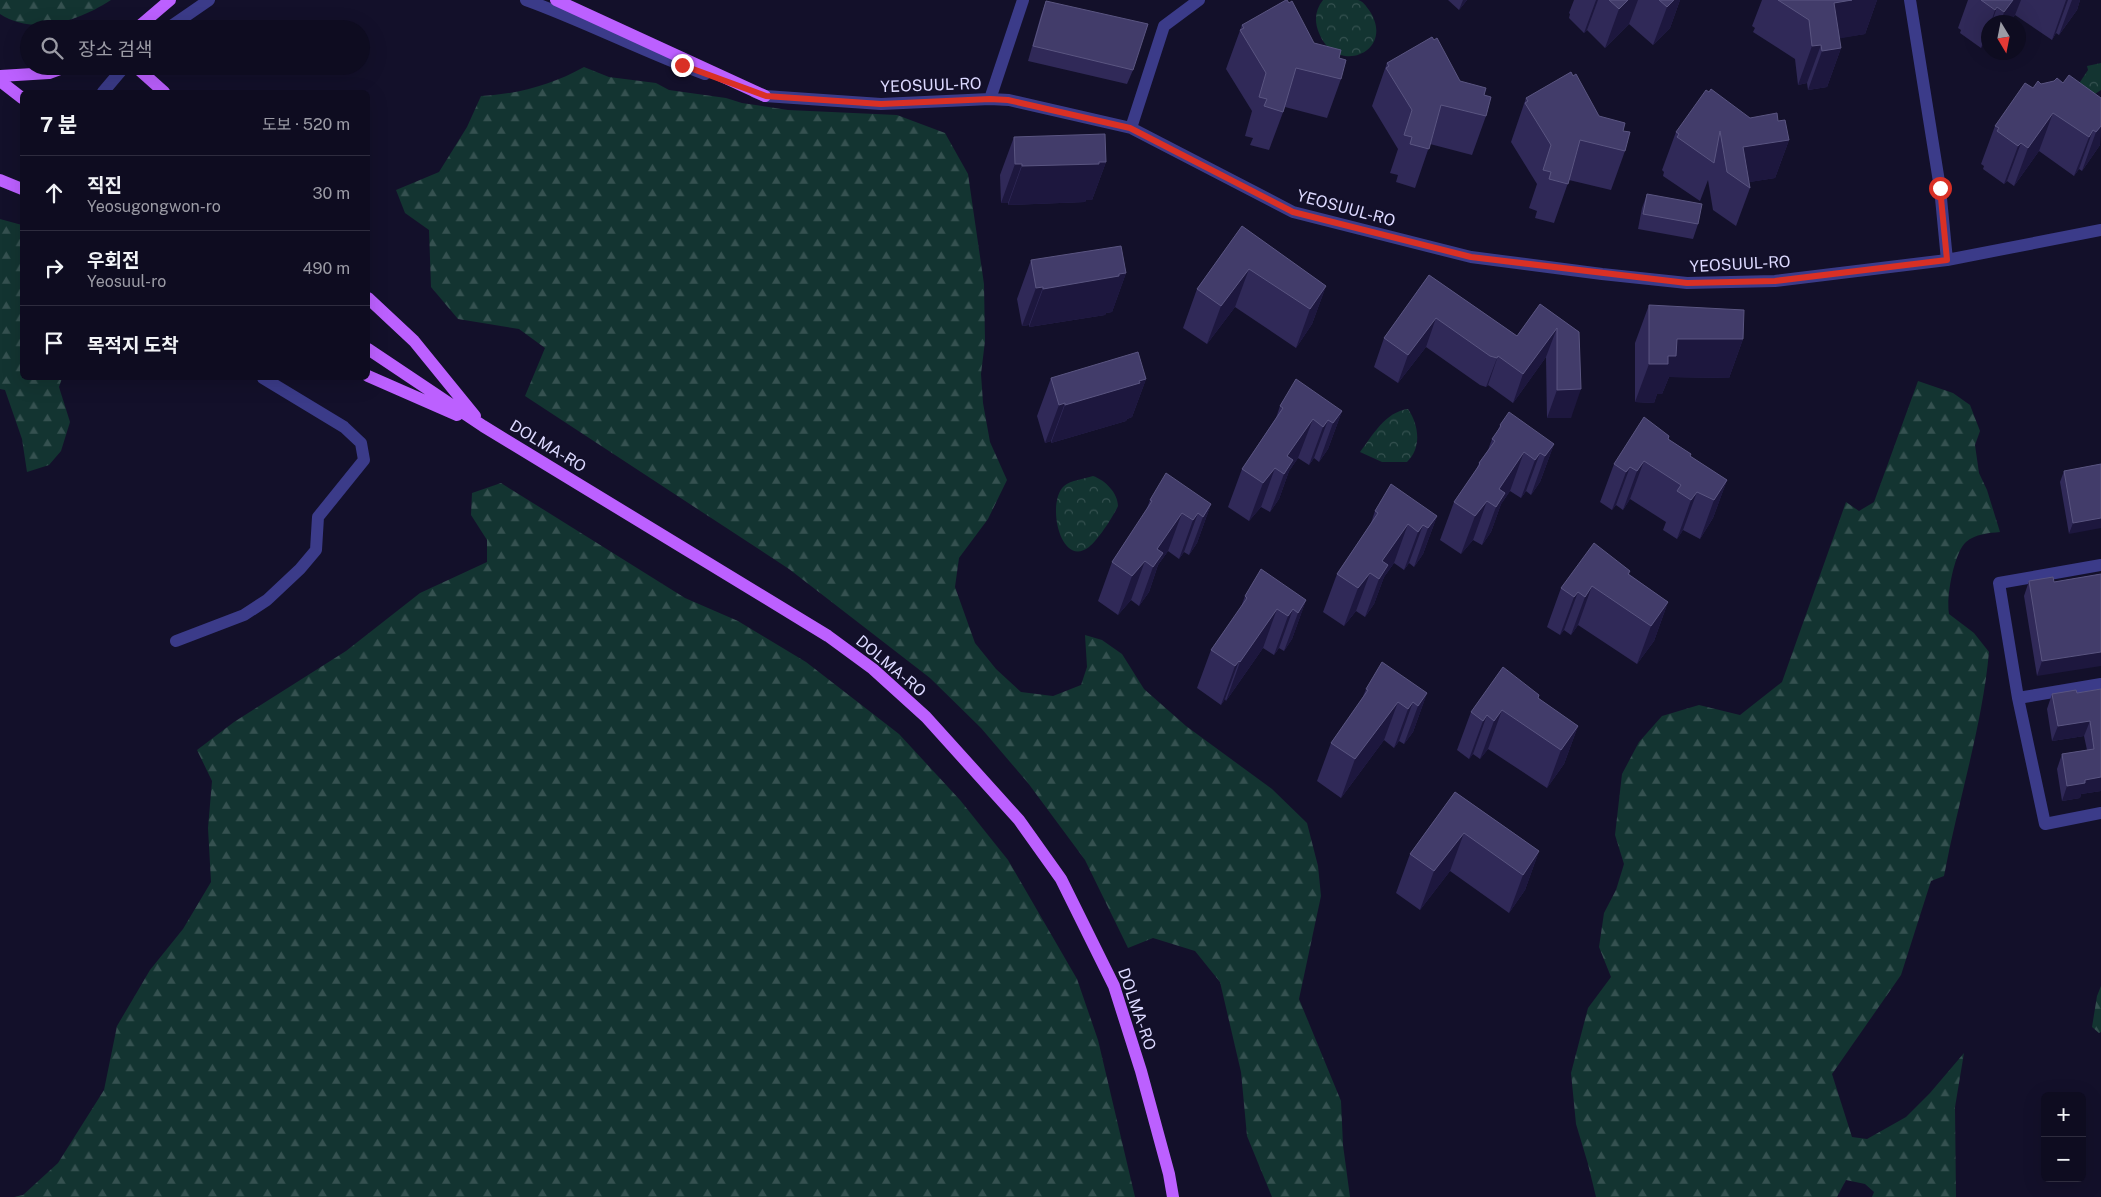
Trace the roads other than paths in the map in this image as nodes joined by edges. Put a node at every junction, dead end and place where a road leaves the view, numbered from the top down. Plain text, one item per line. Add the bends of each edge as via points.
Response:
1 (170, 0) edge
2 (209, 0) edge
3 (526, 0) edge
4 (556, 0) edge
5 (1023, 0) edge
6 (1196, 0) edge
7 (1910, 0) edge
8 (147, 20) edge
9 (181, 20) edge
10 (20, 75) edge
11 (117, 75) edge
12 (145, 75) edge
13 (0, 76) edge
14 (0, 82) edge
15 (105, 90) edge
16 (162, 90) edge
17 (766, 96) junction
18 (20, 97) edge
19 (990, 99) junction
20 (1130, 128) junction
21 (0, 180) edge
22 (20, 188) edge
23 (2101, 230) edge
24 (1947, 260) junction
25 (370, 300) edge
26 (370, 350) edge
27 (370, 377) edge
28 (266, 380) edge
29 (482, 426) junction
30 (2101, 564) edge
31 (176, 641) dead end
32 (2101, 684) edge
33 (2018, 698) junction
34 (2101, 814) edge
35 (1173, 1197) edge

1 - 8 main road
2 - 9 street
3 - 17 street, YEOSUUL-RO via 561,12 649,53
4 - 17 main road
5 - 19 street
6 - 20 street via 1164,26
7 - 24 street via 1940,188
10 - 13 main road
11 - 15 street
12 - 16 main road
14 - 18 main road
17 - 19 street, YEOSUUL-RO via 881,104
19 - 20 street, YEOSUUL-RO via 1008,100
20 - 24 street, YEOSUUL-RO via 1293,212 1471,257 1687,283 1775,281
21 - 22 main road
23 - 24 street, YEOSUUL-RO
25 - 29 main road via 414,341
26 - 29 main road, DOLMA-RO
27 - 29 main road
28 - 31 street via 344,427 361,443 364,460 318,517 316,550 300,569 267,600 244,615
29 - 35 main road, DOLMA-RO via 828,636 919,711 971,765 1020,820 1061,879 1114,986 1141,1071
30 - 33 street via 1999,583
32 - 33 street
33 - 34 street via 2045,824

